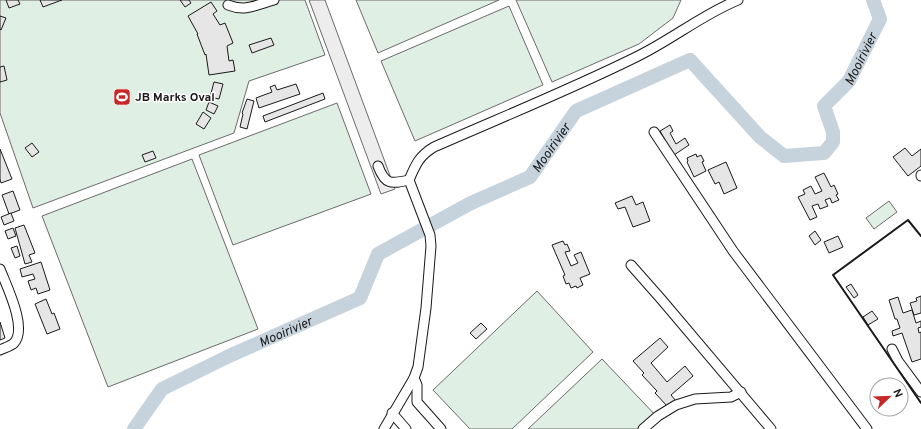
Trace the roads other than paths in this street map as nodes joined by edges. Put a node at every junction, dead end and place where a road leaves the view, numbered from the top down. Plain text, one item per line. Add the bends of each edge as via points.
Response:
1 (274, 0) edge
2 (738, 0) edge
3 (719, 4) edge
4 (228, 5) dead end
5 (654, 132) dead end
6 (378, 166) dead end
7 (409, 180) junction
8 (631, 265) dead end
9 (0, 269) edge
10 (892, 349) dead end
11 (0, 350) edge
12 (414, 378) junction
13 (741, 392) junction
14 (921, 392) edge
15 (392, 414) junction
16 (384, 429) edge
17 (406, 429) edge
18 (441, 429) edge
19 (643, 429) edge
20 (771, 429) edge
21 (867, 429) edge

1 - 4 street via 242,8
2 - 3 street
3 - 7 street via 634,59 434,147 421,156
5 - 21 street via 733,251
6 - 7 street via 382,177 388,182
7 - 12 street via 430,235 431,246 426,308 419,362
8 - 13 street
9 - 11 street via 17,316 18,335 13,343
10 - 14 street
12 - 15 street
12 - 18 street via 417,402
13 - 19 street via 731,398 695,399 676,405
13 - 20 street
15 - 16 street
15 - 17 street

